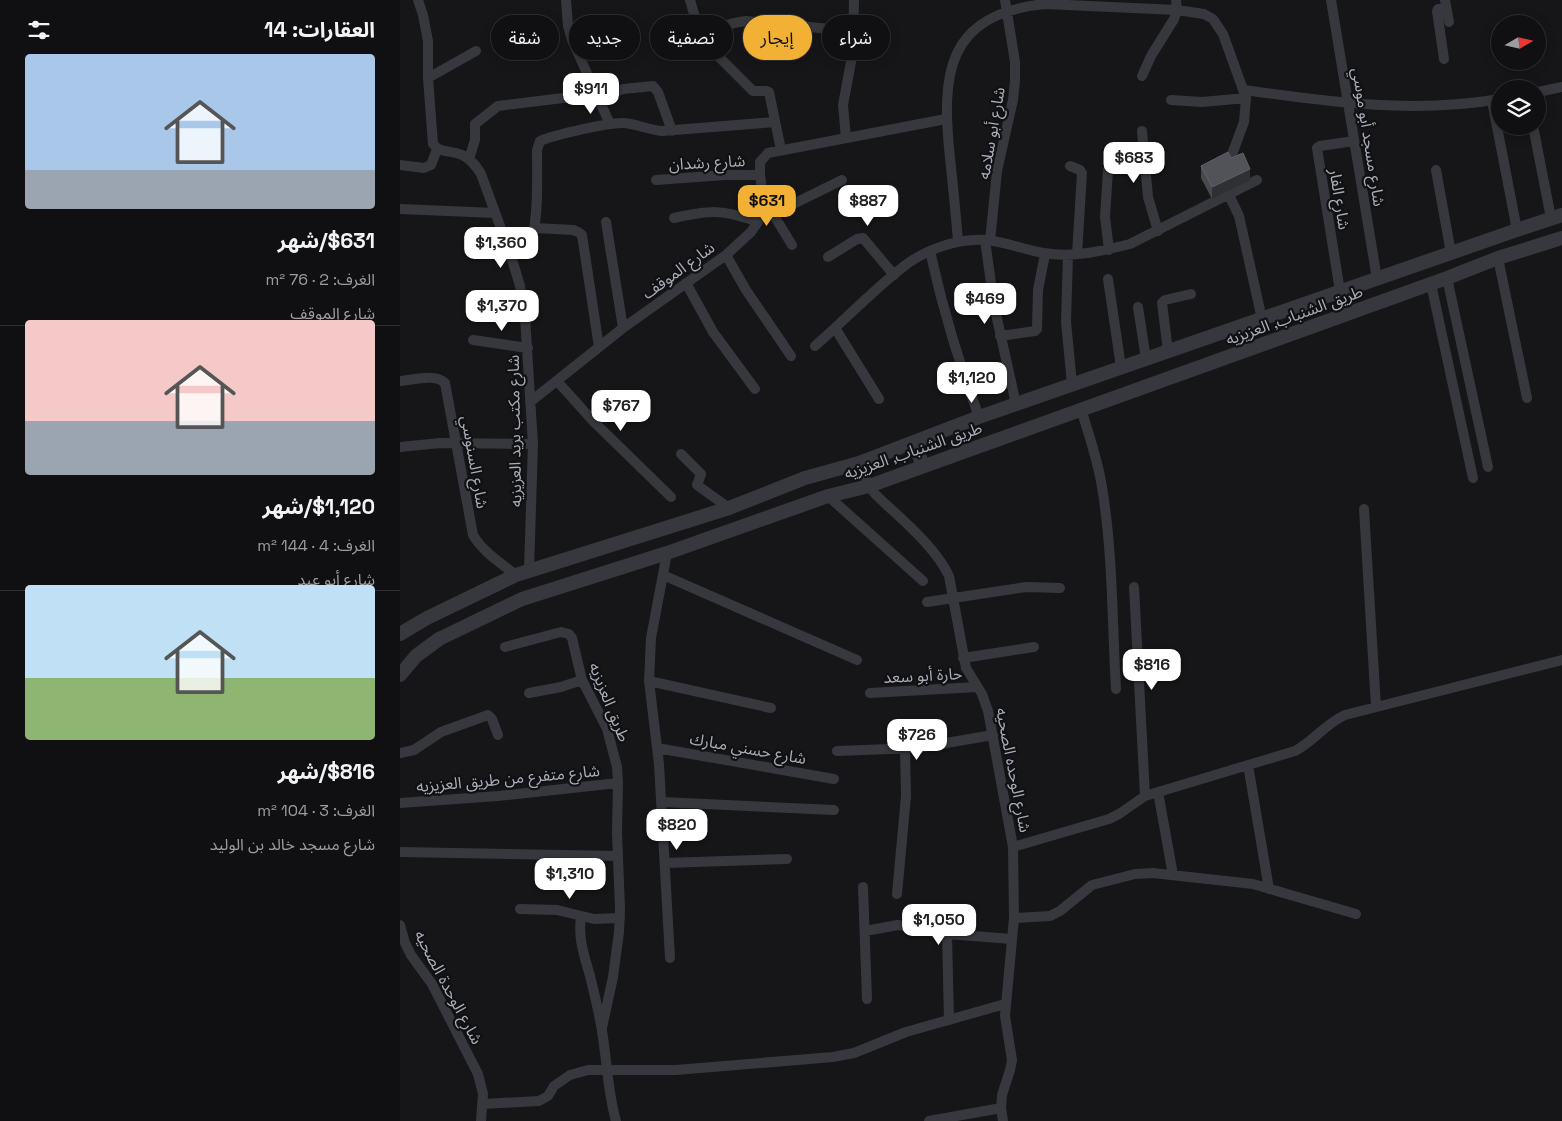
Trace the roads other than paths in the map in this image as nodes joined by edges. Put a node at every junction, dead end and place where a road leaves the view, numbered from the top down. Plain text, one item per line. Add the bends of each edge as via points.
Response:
1 (418, 0) edge
2 (566, 0) edge
3 (690, 0) edge
4 (854, 0) edge
5 (1331, 0) edge
6 (1108, 4) edge
7 (1446, 4) edge
8 (1006, 5) edge
9 (1176, 5) edge
10 (695, 15) edge
11 (853, 15) edge
12 (733, 22) edge
13 (1449, 22) dead end
14 (822, 28) edge
15 (476, 51) dead end
16 (1444, 59) dead end
17 (721, 60) edge
18 (852, 60) edge
19 (1142, 76) dead end
20 (428, 78) junction
21 (1562, 87) edge
22 (1546, 90) edge
23 (1245, 94) junction
24 (597, 96) junction
25 (1171, 100) dead end
26 (1491, 100) edge
27 (1348, 104) junction
28 (946, 119) junction
29 (775, 122) junction
30 (610, 124) junction
31 (672, 131) junction
32 (1142, 131) dead end
33 (1502, 135) edge
34 (1535, 135) edge
35 (846, 138) junction
36 (1354, 141) junction
37 (437, 149) junction
38 (781, 150) junction
39 (1231, 157) edge
40 (469, 158) junction
41 (400, 165) edge
42 (1070, 166) dead end
43 (1108, 170) dead end
44 (1436, 170) dead end
45 (760, 175) junction
46 (656, 180) dead end
47 (842, 180) dead end
48 (1257, 180) dead end
49 (1229, 194) junction
50 (763, 197) junction
51 (400, 208) edge
52 (495, 213) junction
53 (773, 214) junction
54 (1556, 217) edge
55 (674, 218) dead end
56 (606, 222) dead end
57 (758, 222) junction
58 (534, 228) junction
59 (1517, 230) junction
60 (1158, 231) junction
61 (1562, 238) edge
62 (987, 240) junction
63 (958, 242) junction
64 (792, 245) dead end
65 (1109, 250) junction
66 (930, 251) junction
67 (1451, 253) junction
68 (1045, 254) junction
69 (1072, 254) junction
70 (726, 255) junction
71 (511, 256) junction
72 (828, 257) dead end
73 (1498, 258) junction
74 (894, 275) junction
75 (1448, 278) junction
76 (1108, 279) dead end
77 (1377, 279) junction
78 (686, 283) junction
79 (1431, 284) junction
80 (1340, 291) junction
81 (1191, 294) dead end
82 (1138, 306) dead end
83 (1262, 319) junction
84 (623, 328) junction
85 (836, 328) junction
86 (1000, 336) junction
87 (473, 340) dead end
88 (816, 346) dead end
89 (599, 347) junction
90 (528, 348) junction
91 (1168, 351) junction
92 (791, 356) dead end
93 (1146, 359) junction
94 (1121, 368) junction
95 (557, 381) junction
96 (400, 382) edge
97 (1072, 384) junction
98 (755, 389) dead end
99 (1527, 398) dead end
100 (879, 399) dead end
101 (530, 402) junction
102 (1016, 404) junction
103 (1081, 409) junction
104 (979, 417) junction
105 (914, 442) junction
106 (456, 443) junction
107 (533, 444) junction
108 (400, 448) edge
109 (681, 454) dead end
110 (859, 463) junction
111 (923, 466) junction
112 (1488, 467) dead end
113 (1473, 478) dead end
114 (869, 486) junction
115 (828, 496) junction
116 (671, 497) dead end
117 (729, 508) junction
118 (1364, 509) dead end
119 (667, 553) junction
120 (523, 573) junction
121 (663, 575) junction
122 (922, 581) dead end
123 (1134, 587) dead end
124 (1060, 588) dead end
125 (953, 598) junction
126 (927, 602) dead end
127 (400, 634) edge
128 (1034, 646) dead end
129 (505, 647) dead end
130 (963, 658) junction
131 (857, 660) dead end
132 (1562, 660) edge
133 (400, 675) edge
134 (582, 680) junction
135 (649, 681) junction
136 (977, 687) junction
137 (1116, 689) dead end
138 (529, 693) dead end
139 (870, 693) dead end
140 (1376, 707) junction
141 (771, 708) dead end
142 (498, 735) dead end
143 (993, 735) junction
144 (657, 748) junction
145 (905, 749) junction
146 (838, 751) dead end
147 (400, 753) edge
148 (1248, 765) junction
149 (834, 779) dead end
150 (618, 783) junction
151 (1158, 792) junction
152 (1145, 796) junction
153 (400, 802) edge
154 (662, 802) junction
155 (834, 810) dead end
156 (1013, 847) junction
157 (400, 852) edge
158 (618, 856) junction
159 (787, 859) dead end
160 (665, 863) junction
161 (1173, 875) junction
162 (864, 887) dead end
163 (1269, 889) junction
164 (898, 894) dead end
165 (520, 909) dead end
166 (1356, 914) dead end
167 (581, 916) junction
168 (620, 918) junction
169 (1014, 918) junction
170 (400, 925) edge
171 (865, 931) junction
172 (947, 934) junction
173 (1012, 939) junction
174 (670, 958) dead end
175 (867, 999) dead end
176 (1006, 1004) junction
177 (949, 1020) junction
178 (602, 1028) junction
179 (608, 1069) junction
180 (483, 1104) junction
181 (1001, 1108) junction
182 (481, 1121) edge
183 (616, 1121) edge
184 (930, 1121) edge
185 (1003, 1121) edge

1 - 20 street via 428,41
2 - 24 street via 572,40
3 - 10 street
4 - 11 street
5 - 27 street, شارع مسجد أبو موسي
6 - 8 street
6 - 9 street
7 - 13 street
7 - 16 street via 1437,11
8 - 28 street via 970,34 954,58
8 - 62 street, شارع أبو سلامه via 1015,81
9 - 19 street via 1174,19
9 - 23 street via 1204,14 1219,26
12 - 14 street
15 - 20 street
17 - 29 street via 753,92 769,92
18 - 35 street via 843,105
20 - 37 street via 431,137
21 - 22 street
23 - 25 street via 1202,102
23 - 27 street
23 - 39 street via 1244,122
24 - 30 street
24 - 31 street via 653,86
24 - 40 street via 495,107 475,124 475,140
26 - 27 street via 1420,107
27 - 36 street, شارع مسجد أبو موسي
28 - 35 street, شارع الموقف
28 - 63 street
29 - 31 street
29 - 38 street
30 - 31 street
30 - 58 street via 540,142
32 - 60 street via 1148,197
33 - 59 street
34 - 54 street
35 - 38 street, شارع الموقف
36 - 77 street, شارع مسجد أبو موسي
36 - 80 street, شارع الفار via 1317,148
37 - 40 street
37 - 41 street via 431,165 424,168
38 - 45 street, شارع الموقف via 768,153 760,162
40 - 52 street, شارع مكتب بريد العزيزيه via 482,174
42 - 69 street via 1082,173
43 - 65 street via 1106,222
44 - 67 street
45 - 46 street, شارع رشدان via 725,174
45 - 50 street, شارع الموقف
47 - 53 street
48 - 49 street
49 - 60 street
49 - 83 street via 1239,216
50 - 53 street
50 - 57 street, شارع الموقف
51 - 52 street
52 - 71 street, شارع مكتب بريد العزيزيه
53 - 64 street
54 - 59 street, طريق الشنباب, العزيزيه
55 - 57 street via 724,211
56 - 84 street
57 - 70 street, شارع الموقف
58 - 71 street via 531,241
58 - 89 street via 573,230 582,236
59 - 67 street, طريق الشنباب, العزيزيه
60 - 65 street
61 - 73 street, طريق الشنباب, العزيزيه
62 - 63 street
62 - 68 street
62 - 86 street, شارع أبو سلامه
63 - 66 street
65 - 69 street
66 - 74 street
66 - 104 street via 959,365
67 - 77 street, طريق الشنباب, العزيزيه
68 - 69 street
68 - 86 street via 1038,290 1037,329
69 - 97 street via 1066,322
70 - 78 street, شارع الموقف
70 - 92 street
71 - 90 street, شارع مكتب بريد العزيزيه via 520,286
72 - 74 street via 862,238
73 - 75 street, طريق الشنباب, العزيزيه
73 - 99 street
74 - 85 street
75 - 79 street, طريق الشنباب, العزيزيه
75 - 112 street
76 - 94 street
77 - 80 street, طريق الشنباب, العزيزيه
78 - 84 street, شارع الموقف
78 - 98 street via 703,317
79 - 103 street, طريق الشنباب, العزيزيه
79 - 113 street
80 - 83 street, طريق الشنباب, العزيزيه
81 - 91 street via 1162,303
82 - 93 street
83 - 91 street, طريق الشنباب, العزيزيه
84 - 89 street, شارع الموقف
85 - 88 street
85 - 100 street
86 - 102 street, شارع أبو سلامه
87 - 90 street
89 - 95 street, شارع الموقف
90 - 101 street, شارع مكتب بريد العزيزيه
91 - 93 street, طريق الشنباب, العزيزيه
93 - 94 street, طريق الشنباب, العزيزيه
94 - 97 street, طريق الشنباب, العزيزيه
95 - 101 street, شارع الموقف
95 - 116 street
96 - 106 street, شارع السنوسي via 434,378 445,383
97 - 102 street, طريق الشنباب, العزيزيه
101 - 107 street, شارع مكتب بريد العزيزيه
102 - 104 street, طريق الشنباب, العزيزيه
103 - 111 street, طريق الشنباب, العزيزيه
103 - 137 street via 1104,500
104 - 105 street, طريق الشنباب, العزيزيه
105 - 110 street, طريق الشنباب, العزيزيه
105 - 111 street
106 - 107 street
106 - 108 street
106 - 120 street, شارع السنوسي via 473,534 486,550
107 - 120 street, شارع مكتب بريد العزيزيه
109 - 117 street via 701,474 697,484
110 - 114 street, شارع الوحده الصحيه
110 - 117 street, طريق الشنباب, العزيزيه via 805,478
111 - 114 street, طريق الشنباب, العزيزيه
114 - 115 street, طريق الشنباب, العزيزيه
114 - 125 street, شارع الوحده الصحيه via 943,563
115 - 119 street, طريق الشنباب, العزيزيه
115 - 122 street
117 - 120 street, طريق الشنباب, العزيزيه
118 - 140 street
119 - 121 street
119 - 133 street, طريق الشنباب, العزيزيه via 522,599 439,639 416,656
120 - 127 street, طريق الشنباب, العزيزيه
121 - 131 street
121 - 135 street via 651,638
123 - 152 street
124 - 125 street via 1026,587
125 - 126 street
125 - 130 street, شارع الوحده الصحيه
128 - 130 street
129 - 134 street, طريق العزيزيه via 566,632 572,638
130 - 136 street, شارع الوحده الصحيه
132 - 140 street
134 - 138 street
134 - 150 street, طريق العزيزيه via 607,729
135 - 141 street
135 - 144 street
136 - 139 street, حارة أبو سعد
136 - 143 street, شارع الوحده الصحيه via 985,703
140 - 148 street via 1334,720 1295,751
142 - 147 street via 488,715 441,732 414,750
143 - 145 street
143 - 156 street, شارع الوحده الصحيه
144 - 149 street, شارع حسني مبارك
144 - 154 street
145 - 146 street
145 - 164 street via 905,804
148 - 151 street
148 - 163 street
150 - 153 street, شارع متفرع من طريق العزيزيه via 498,796
150 - 158 street, طريق العزيزيه
151 - 152 street
151 - 161 street
152 - 156 street via 1109,819
154 - 155 street
154 - 160 street
156 - 169 street, شارع الوحده الصحيه
157 - 158 street
158 - 168 street, طريق العزيزيه
159 - 160 street
160 - 174 street
161 - 163 street via 1253,884
161 - 169 street via 1135,874 1102,881 1050,916
162 - 171 street
163 - 166 street
165 - 167 street via 557,910
167 - 168 street
167 - 178 street via 581,947
168 - 178 street, طريق العزيزيه via 617,955
169 - 173 street, شارع الوحده الصحيه
170 - 180 street, شارع الوحدة الصحيه via 411,955 432,984 478,1074
171 - 172 street via 898,925
171 - 175 street
172 - 173 street
172 - 177 street
173 - 176 street, شارع الوحده الصحيه
176 - 177 street
176 - 181 street, شارع الوحده الصحيه via 1006,1028 1012,1060
177 - 179 street via 833,1057 676,1070
178 - 179 street
179 - 180 street via 570,1075 539,1101
179 - 183 street
180 - 182 street, شارع الوحدة الصحيه
181 - 184 street
181 - 185 street, شارع الوحده الصحيه

